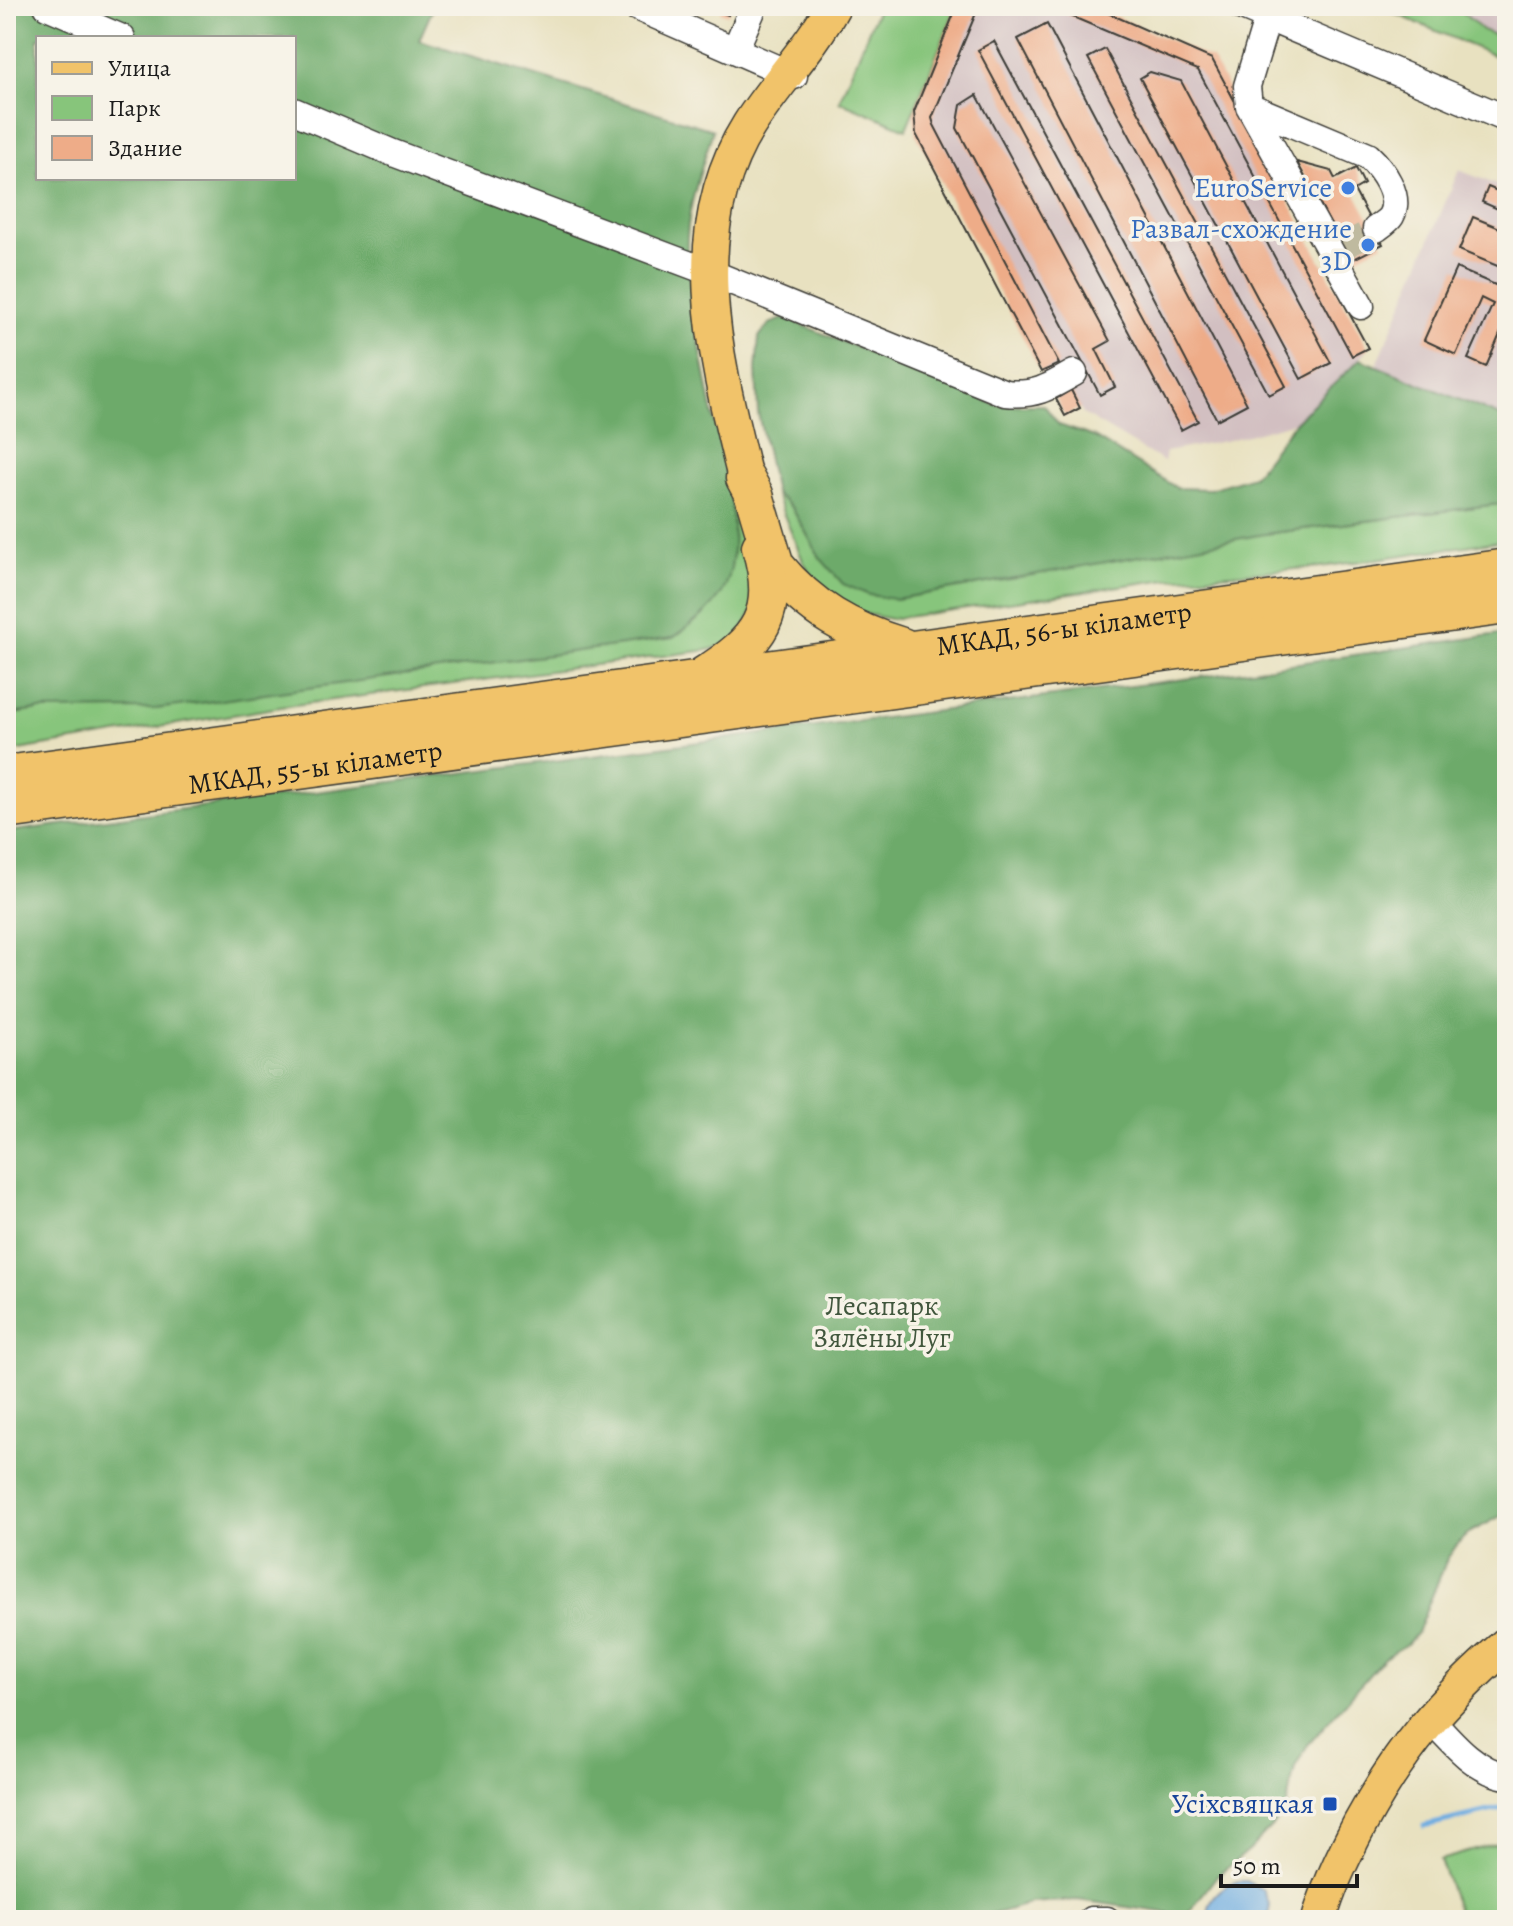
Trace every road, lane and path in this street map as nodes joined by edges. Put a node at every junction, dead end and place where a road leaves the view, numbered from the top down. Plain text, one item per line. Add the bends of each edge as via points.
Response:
1 (47, 6) edge
2 (634, 6) edge
3 (754, 6) edge
4 (833, 6) edge
5 (858, 6) edge
6 (1264, 11) edge
7 (117, 36) edge
8 (735, 50) junction
9 (790, 75) junction
10 (1249, 106) junction
11 (296, 112) edge
12 (1507, 119) edge
13 (1376, 229) tunnel mouth
14 (709, 272) junction
15 (1361, 306) dead end
16 (1074, 373) dead end
17 (745, 478) junction
18 (1507, 568) edge
19 (1507, 605) edge
20 (908, 650) junction
21 (698, 680) junction
22 (624, 708) junction
23 (6, 775) edge
24 (6, 810) edge
25 (1507, 1644) edge
26 (1430, 1718) junction
27 (1507, 1776) edge
28 (1091, 1920) edge
29 (1107, 1920) edge
30 (1319, 1920) edge

1 - 7 street
2 - 8 street
3 - 8 street
4 - 9 main road
5 - 9 main road via 830,42
6 - 10 street via 1247,86
6 - 12 street
8 - 9 street
9 - 14 main road via 740,141 725,175
10 - 13 street via 1368,156 1381,168 1394,205 1390,218
10 - 15 street via 1336,251
11 - 14 street
14 - 16 street via 1005,393 1028,395
14 - 17 main road via 724,393
17 - 20 highway via 783,576 831,618
17 - 21 highway via 745,496 769,575 769,599 760,629 735,656
18 - 20 highway, МКАД, 56-ы кіламетр
19 - 22 highway, МКАД, 56-ы кіламетр
20 - 21 highway, МКАД, 56-ы кіламетр
21 - 22 highway, МКАД, 56-ы кіламетр
22 - 23 highway, МКАД, 55-ы кіламетр
22 - 24 highway, МКАД, 55-ы кіламетр
25 - 26 main road
26 - 27 street via 1468,1756
26 - 30 main road via 1372,1802 1333,1879
28 - 29 street

